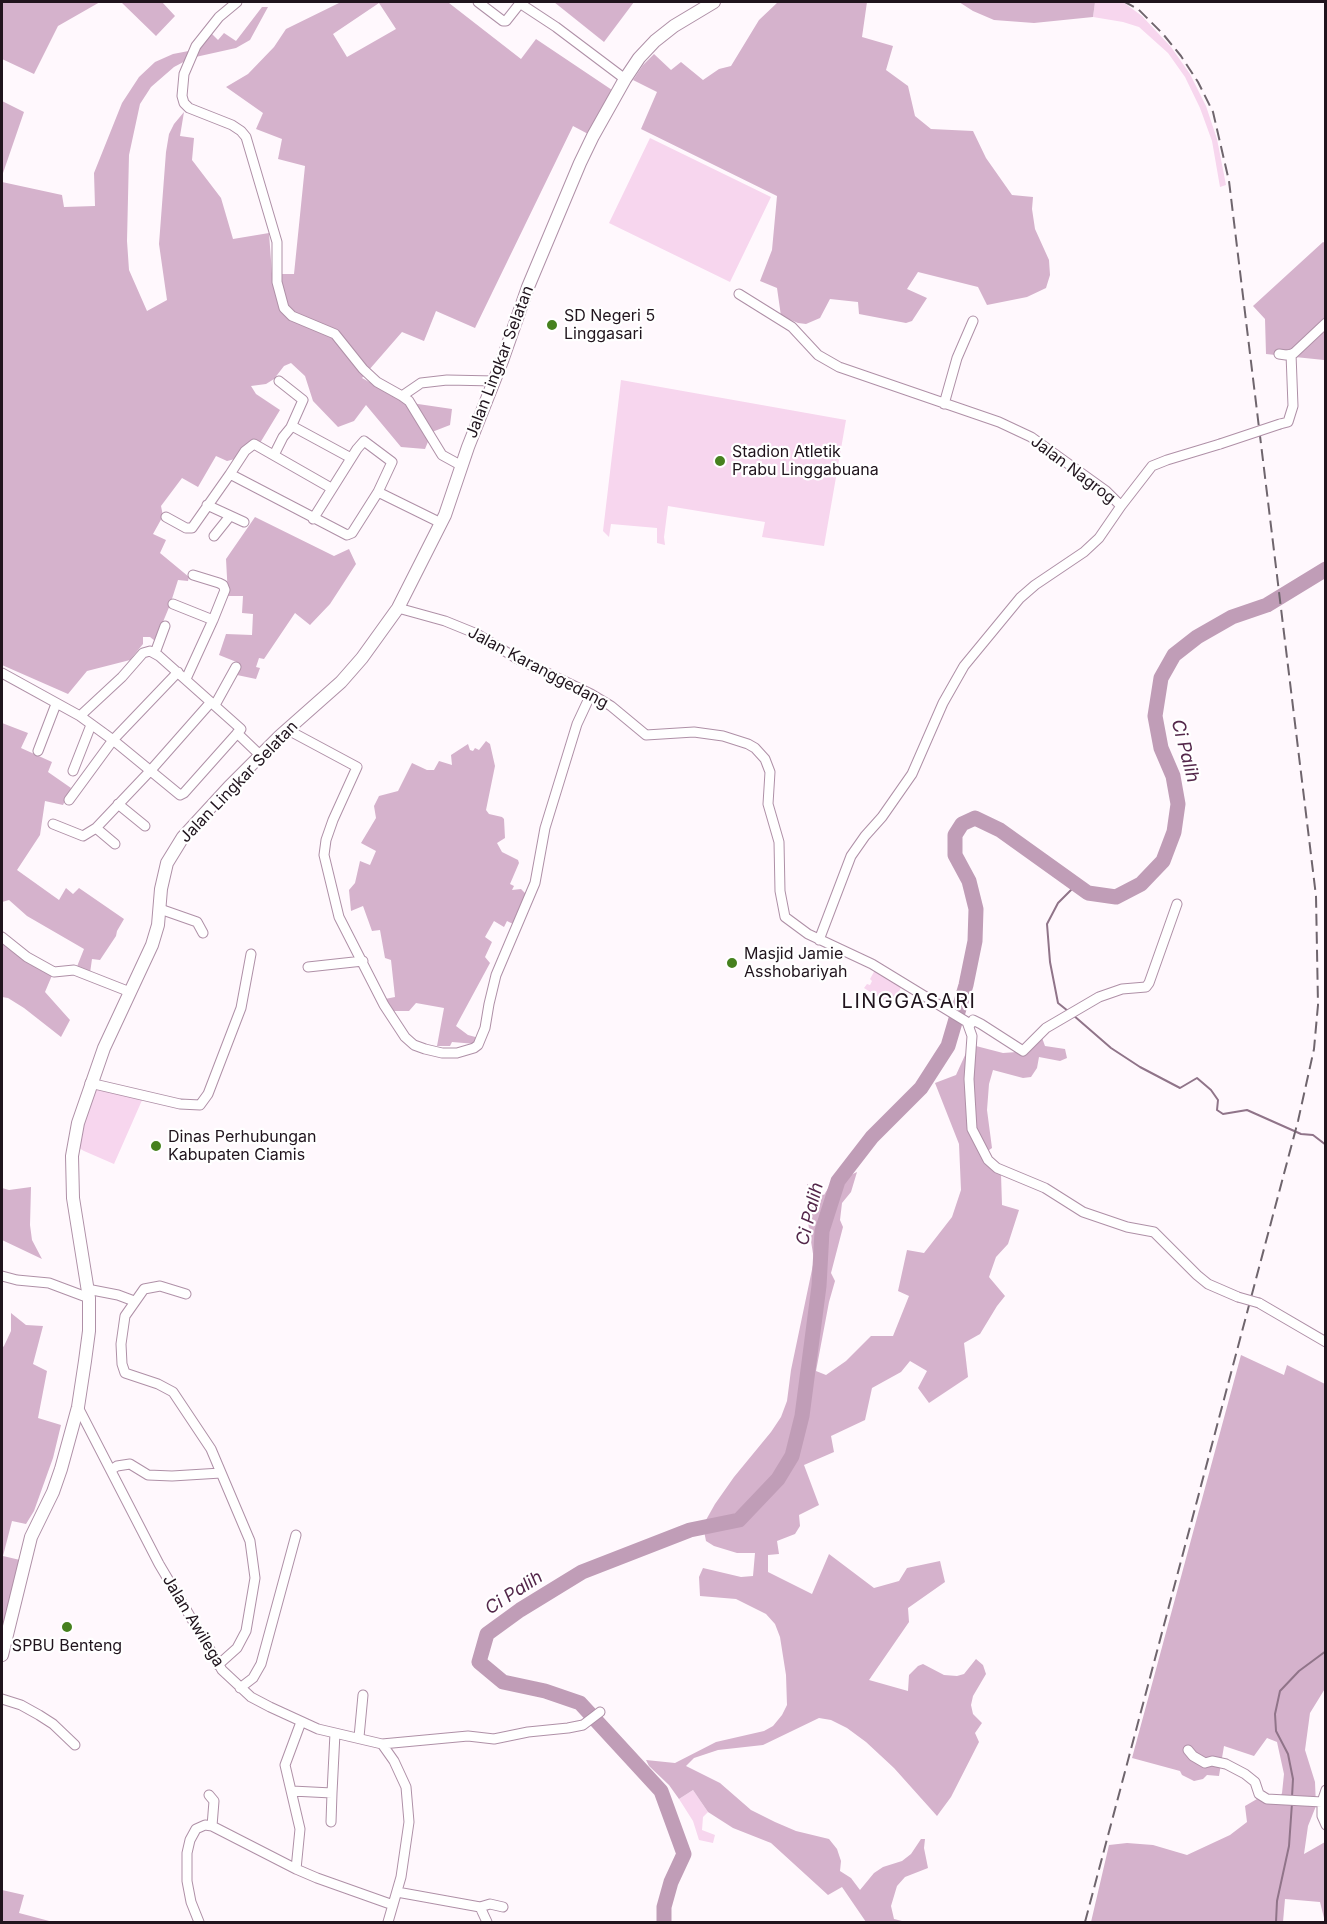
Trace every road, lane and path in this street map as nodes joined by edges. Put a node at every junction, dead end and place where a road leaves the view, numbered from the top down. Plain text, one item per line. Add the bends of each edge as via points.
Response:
1 (237, 2) edge
2 (478, 2) edge
3 (714, 2) edge
4 (521, 3) edge
5 (625, 79) junction
6 (739, 294) dead end
7 (974, 321) dead end
8 (1326, 323) edge
9 (1279, 354) dead end
10 (1291, 354) junction
11 (279, 381) dead end
12 (495, 381) junction
13 (402, 396) junction
14 (944, 404) junction
15 (291, 427) junction
16 (274, 454) junction
17 (351, 458) junction
18 (462, 466) junction
19 (230, 474) junction
20 (331, 488) junction
21 (378, 492) junction
22 (207, 505) junction
23 (1121, 506) junction
24 (230, 516) junction
25 (166, 517) dead end
26 (313, 519) junction
27 (244, 522) dead end
28 (441, 524) junction
29 (214, 536) dead end
30 (193, 574) dead end
31 (173, 604) dead end
32 (398, 608) junction
33 (213, 621) junction
34 (165, 626) dead end
35 (154, 653) junction
36 (236, 667) dead end
37 (178, 672) junction
38 (2, 673) edge
39 (186, 679) junction
40 (591, 694) junction
41 (56, 704) junction
42 (213, 704) junction
43 (80, 716) junction
44 (91, 725) junction
45 (288, 729) junction
46 (237, 733) junction
47 (113, 740) junction
48 (38, 751) dead end
49 (261, 756) junction
50 (151, 770) junction
51 (73, 771) dead end
52 (69, 800) dead end
53 (118, 804) junction
54 (53, 824) dead end
55 (145, 826) dead end
56 (96, 828) junction
57 (115, 844) dead end
58 (1177, 904) dead end
59 (160, 909) junction
60 (203, 933) dead end
61 (2, 937) edge
62 (819, 940) junction
63 (251, 954) dead end
64 (363, 961) junction
65 (308, 967) dead end
66 (130, 992) junction
67 (968, 1024) junction
68 (90, 1083) junction
69 (2, 1276) edge
70 (88, 1293) junction
71 (186, 1294) dead end
72 (134, 1301) junction
73 (1326, 1342) edge
74 (78, 1407) junction
75 (111, 1470) junction
76 (221, 1473) junction
77 (296, 1535) dead end
78 (2, 1655) edge
79 (218, 1665) junction
80 (240, 1688) junction
81 (363, 1695) dead end
82 (2, 1699) edge
83 (600, 1712) dead end
84 (301, 1722) junction
85 (335, 1733) junction
86 (359, 1737) junction
87 (382, 1744) junction
88 (75, 1745) dead end
89 (1188, 1749) dead end
90 (1326, 1790) edge
91 (292, 1791) junction
92 (332, 1793) junction
93 (208, 1795) dead end
94 (1322, 1802) junction
95 (331, 1822) dead end
96 (1326, 1825) edge
97 (212, 1826) junction
98 (296, 1869) junction
99 (397, 1892) junction
100 (393, 1905) junction
101 (502, 1907) dead end
102 (480, 1908) junction
103 (199, 1923) edge
104 (388, 1923) edge
105 (487, 1923) edge

1 - 13 street via 196,46 184,74 184,103 232,125 246,137 277,242 277,282 284,308 292,316 335,334 377,382
2 - 4 street via 503,21 509,20
3 - 5 street, Jalan Lingkar Selatan via 655,41
4 - 5 street
5 - 12 street, Jalan Lingkar Selatan via 580,163 528,287
6 - 14 street, Jalan Nagrog via 792,327 818,355 839,367
7 - 14 street via 957,358
8 - 10 street
9 - 10 street
10 - 23 street, bridge via 1293,406 1288,422 1152,466
11 - 15 street via 303,400
12 - 13 street via 421,383
12 - 18 street, Jalan Lingkar Selatan
13 - 18 street via 442,455
14 - 23 street, Jalan Nagrog via 1031,437
15 - 16 street
15 - 17 street
16 - 19 street via 252,445
16 - 20 street
17 - 20 street
17 - 21 street via 366,441 392,461
18 - 28 street, Jalan Lingkar Selatan
19 - 22 street
19 - 26 street
20 - 26 street
21 - 26 street via 348,536
21 - 28 street
22 - 24 street
22 - 25 street via 190,529
23 - 62 street, Jalan Nagrog via 1084,552 1020,598 964,666 908,780 851,856
24 - 27 street
24 - 29 street
28 - 32 street, Jalan Lingkar Selatan
30 - 33 street via 224,587
31 - 33 street
32 - 40 street, Jalan Karanggedang via 477,634 516,658
32 - 45 street, Jalan Lingkar Selatan via 341,682
33 - 39 street
34 - 35 street
35 - 37 street
35 - 43 street via 143,652
36 - 42 street
37 - 39 street
37 - 47 street
38 - 41 street
39 - 42 street
40 - 62 street, Jalan Karanggedang via 646,735 694,732 723,736 748,744 762,754 770,772 768,804 778,842 784,917
40 - 64 street via 577,724 544,828 535,883 496,975 478,1045 463,1052 442,1053 414,1045 384,1005
41 - 43 street
41 - 48 street
42 - 46 street via 241,729
42 - 50 street
43 - 44 street
44 - 47 street
44 - 51 street
45 - 49 street, Jalan Lingkar Selatan
45 - 64 street via 357,767 333,819 324,855 339,917
46 - 49 street
46 - 50 street via 183,793 176,793
47 - 50 street
47 - 52 street
49 - 59 street, Jalan Lingkar Selatan via 183,837 170,856
50 - 53 street
53 - 55 street
53 - 56 street
54 - 56 street via 83,836
56 - 57 street
58 - 67 street, Jalan Karanggedang via 1147,986 1111,992 1046,1028 1026,1050 974,1021
59 - 60 street via 197,922
59 - 66 street, Jalan Lingkar Selatan via 152,945
61 - 66 street via 54,972 74,970
62 - 67 street, Jalan Karanggedang via 872,964
63 - 68 street via 241,1008 208,1094 200,1105
64 - 65 street
66 - 68 street, Jalan Lingkar Selatan
67 - 73 street, bridge via 972,1046 972,1130 988,1160 997,1168 1045,1188 1083,1212 1154,1232 1208,1284 1259,1303
68 - 70 street, Jalan Lingkar Selatan via 72,1156 73,1198
69 - 70 street
70 - 72 street via 118,1295
70 - 74 street, Jalan Lingkar Selatan via 89,1331
71 - 72 street via 150,1286
72 - 76 street via 122,1328 122,1368 125,1373 173,1392 211,1449
74 - 75 street, Jalan Awilega
74 - 78 street, Jalan Lingkar Selatan via 53,1492 31,1537
75 - 76 street via 130,1464 148,1475
75 - 79 street, Jalan Awilega via 159,1564
76 - 79 street via 250,1541 255,1578 242,1642
77 - 80 street via 261,1664 253,1678
79 - 80 street, Jalan Awilega
80 - 84 street, Jalan Awilega
81 - 86 street
82 - 88 street via 39,1715
83 - 87 street via 583,1725 494,1739 468,1736
84 - 85 street, Jalan Awilega
84 - 91 street via 285,1765
85 - 86 street, Jalan Awilega
85 - 92 street
86 - 87 street, Jalan Awilega
87 - 99 street via 406,1788 409,1806
89 - 94 street via 1205,1762 1226,1764 1245,1774 1267,1799
90 - 94 street
91 - 92 street
91 - 98 street via 300,1829
92 - 95 street
93 - 97 street via 214,1801
94 - 96 street
97 - 98 street
97 - 103 street via 205,1824 196,1829 187,1853 187,1881
98 - 100 street
99 - 100 street
99 - 102 street
100 - 104 street
101 - 102 street via 490,1904
102 - 105 street

